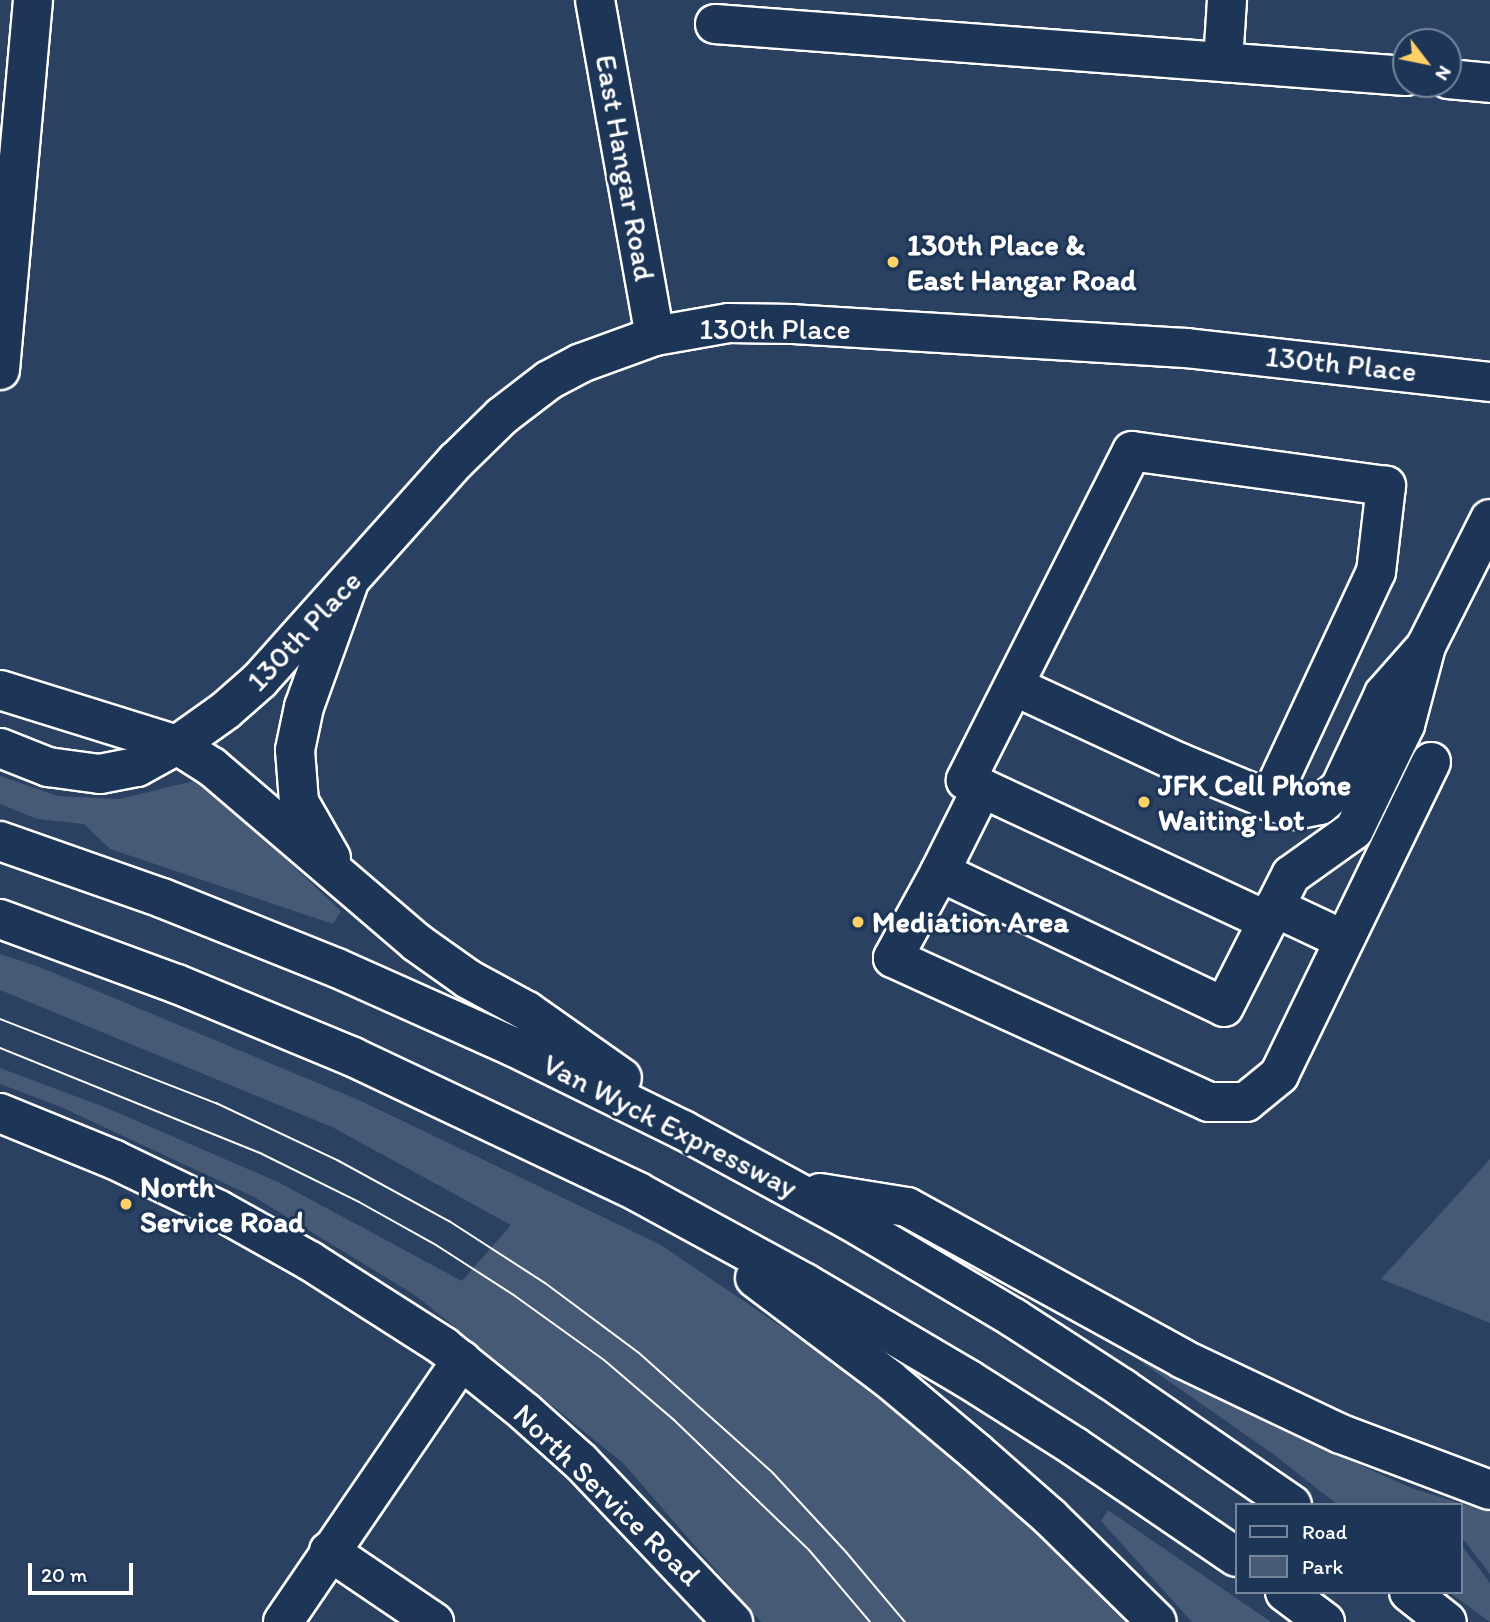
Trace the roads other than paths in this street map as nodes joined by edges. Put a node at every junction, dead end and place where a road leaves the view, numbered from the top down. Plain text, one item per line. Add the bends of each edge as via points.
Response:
1 (33, 0) edge
2 (595, 0) edge
3 (1227, 0) edge
4 (715, 24) dead end
5 (15, 38) edge
6 (1223, 62) junction
7 (1392, 75) edge
8 (1462, 80) edge
9 (1490, 83) edge
10 (655, 336) junction
11 (0, 370) edge
12 (1490, 382) edge
13 (1490, 519) edge
14 (348, 585) junction
15 (1426, 646) junction
16 (1014, 686) junction
17 (0, 690) edge
18 (177, 745) junction
19 (0, 748) edge
20 (1431, 762) dead end
21 (982, 788) junction
22 (1269, 801) junction
23 (0, 841) edge
24 (940, 872) junction
25 (345, 881) junction
26 (1271, 914) junction
27 (0, 919) edge
28 (1344, 940) junction
29 (0, 1112) edge
30 (739, 1160) junction
31 (793, 1189) junction
32 (638, 1192) junction
33 (462, 1360) junction
34 (1490, 1490) edge
35 (1289, 1503) edge
36 (329, 1551) junction
37 (1234, 1557) edge
38 (1288, 1594) edge
39 (1412, 1594) edge
40 (283, 1622) edge
41 (434, 1622) edge
42 (733, 1622) edge
43 (1157, 1622) edge
44 (1325, 1622) edge
45 (1447, 1622) edge

1 - 5 main road
2 - 10 main road, East Hangar Road
3 - 6 main road
4 - 6 main road
5 - 11 main road
6 - 7 main road
8 - 9 main road
10 - 12 main road, 130th Place via 729,323 792,324 1222,351
10 - 14 main road, 130th Place via 580,363 523,398 456,461
13 - 15 main road
14 - 18 main road, 130th Place via 244,696
14 - 25 main road via 298,729 294,768 299,802
15 - 22 main road via 1384,694 1340,788 1320,805 1294,810
15 - 26 main road via 1405,725 1354,831 1290,875
16 - 21 main road via 966,780
16 - 22 main road
16 - 22 main road via 1132,451 1386,486 1376,572
17 - 18 main road
18 - 19 main road, 130th Place via 137,767 100,774 48,767
18 - 25 main road via 212,767
20 - 28 main road
21 - 24 main road
21 - 26 main road
23 - 30 main road, Van Wyck Expressway via 162,898 350,974 548,1063
24 - 26 main road via 1224,1007
24 - 28 main road via 893,958 1209,1102 1246,1102 1279,1074
25 - 30 main road via 443,962 527,1011
26 - 28 main road
27 - 32 main road via 294,1032 468,1109
29 - 33 main road, North Service Road via 115,1160 262,1233
30 - 31 main road, Van Wyck Expressway
31 - 34 main road via 907,1207 1183,1359 1341,1434
31 - 35 main road, Van Wyck Expressway via 1035,1331
32 - 37 main road via 968,1378
32 - 43 main road via 889,1379 1051,1518
33 - 36 main road
33 - 42 main road, North Service Road via 580,1462
36 - 40 main road
36 - 41 main road
38 - 44 main road
39 - 45 main road

